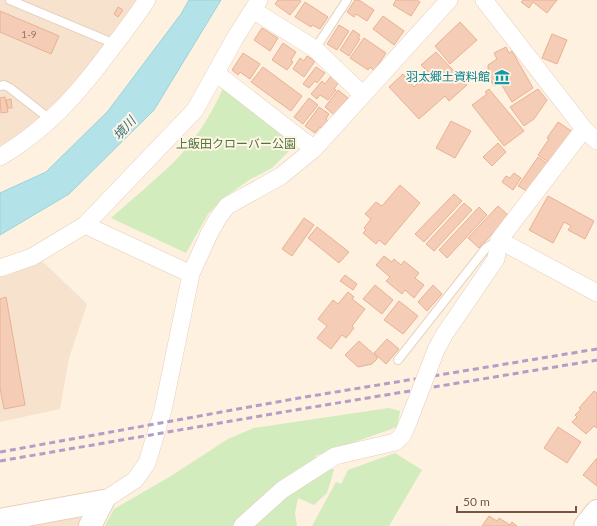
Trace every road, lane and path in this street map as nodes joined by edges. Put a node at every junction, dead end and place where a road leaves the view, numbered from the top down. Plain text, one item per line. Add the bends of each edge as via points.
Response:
1 (10, 0) edge
2 (147, 0) edge
3 (347, 0) edge
4 (449, 0) edge
5 (484, 0) edge
6 (256, 5) edge
7 (115, 44) junction
8 (315, 49) junction
9 (216, 73) junction
10 (0, 86) edge
11 (363, 95) junction
12 (52, 120) junction
13 (584, 129) junction
14 (597, 140) edge
15 (314, 149) junction
16 (0, 157) edge
17 (86, 225) junction
18 (499, 240) junction
19 (0, 268) edge
20 (191, 274) junction
21 (597, 293) edge
22 (398, 360) dead end
23 (103, 501) junction
24 (597, 511) edge
25 (0, 520) edge
26 (90, 526) edge
27 (242, 526) edge
28 (585, 526) edge

1 - 7 lane
2 - 7 street
3 - 8 lane
4 - 11 street
5 - 13 street
6 - 8 street
6 - 9 street
7 - 12 street via 84,86
8 - 11 street
9 - 15 street
9 - 17 street via 195,110
10 - 12 lane via 10,88
11 - 15 street
12 - 16 street
13 - 14 street
13 - 18 street
15 - 20 street via 281,176 226,206 209,234
17 - 19 street via 32,257
17 - 20 street
18 - 21 street
18 - 22 lane via 486,248
18 - 27 street, bridge via 496,259 436,350 402,436 395,442 335,456 282,490
20 - 23 street via 163,410 147,463 135,480
23 - 25 street
23 - 26 street
24 - 28 street

